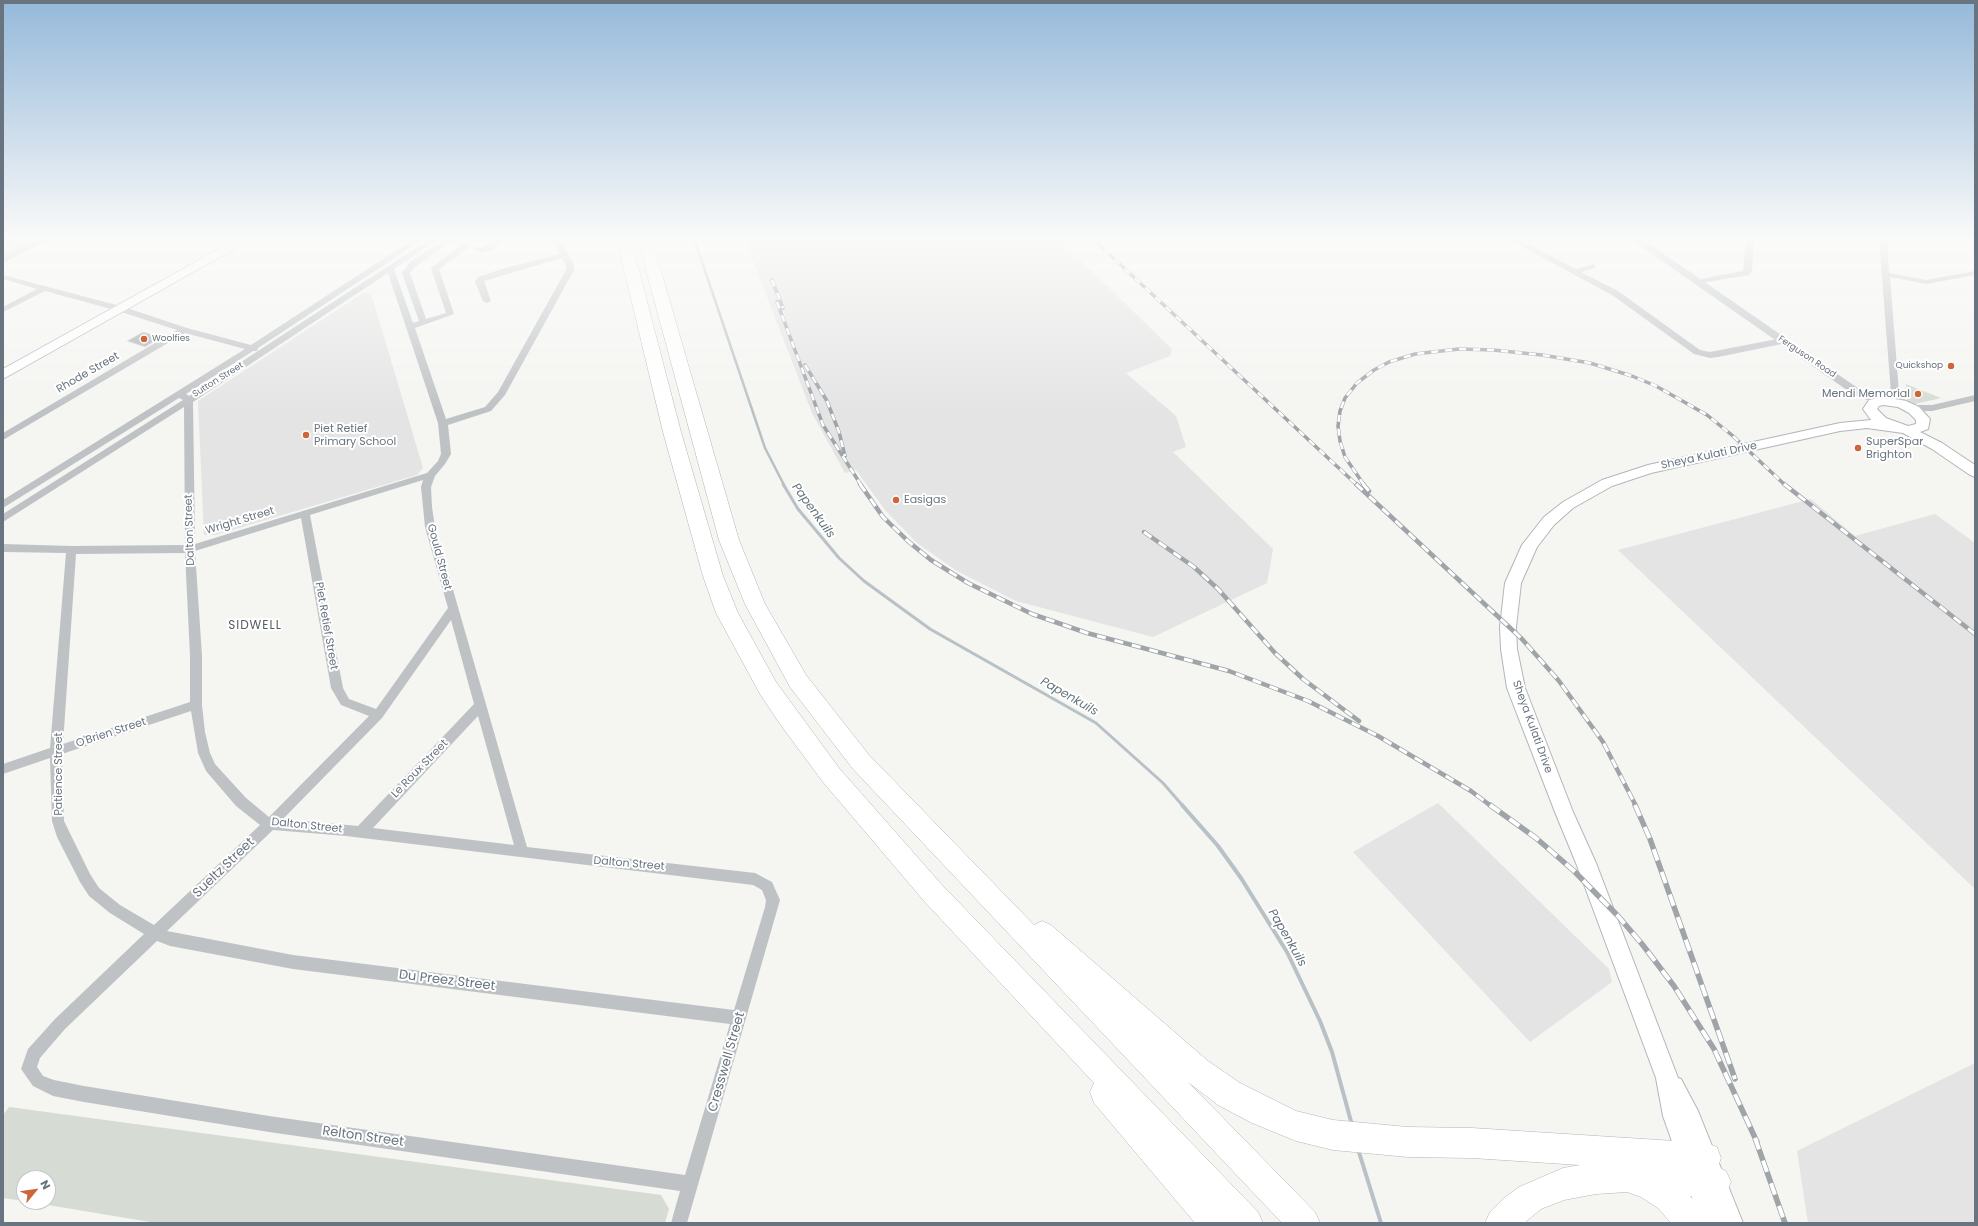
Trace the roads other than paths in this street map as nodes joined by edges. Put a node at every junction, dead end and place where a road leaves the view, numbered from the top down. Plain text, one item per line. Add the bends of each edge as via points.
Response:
1 (27, 297) edge
2 (78, 297) edge
3 (120, 297) edge
4 (143, 297) edge
5 (329, 297) edge
6 (345, 297) edge
7 (400, 297) edge
8 (414, 297) edge
9 (445, 297) edge
10 (485, 297) edge
11 (555, 297) edge
12 (639, 297) edge
13 (661, 297) edge
14 (1621, 297) edge
15 (1720, 297) edge
16 (1885, 297) edge
17 (486, 301) dead end
18 (106, 305) junction
19 (122, 309) junction
20 (3, 310) edge
21 (423, 322) junction
22 (410, 327) junction
23 (184, 330) junction
24 (1782, 341) junction
25 (251, 349) junction
26 (264, 352) junction
27 (3, 362) edge
28 (3, 375) edge
29 (1975, 398) edge
30 (183, 402) junction
31 (1882, 404) junction
32 (1925, 418) junction
33 (443, 423) junction
34 (1854, 424) junction
35 (1900, 428) junction
36 (3, 437) edge
37 (1937, 446) junction
38 (1975, 472) edge
39 (430, 475) junction
40 (3, 505) edge
41 (305, 514) junction
42 (3, 519) edge
43 (3, 548) edge
44 (190, 549) junction
45 (71, 550) junction
46 (452, 610) junction
47 (196, 705) junction
48 (480, 706) junction
49 (378, 715) junction
50 (56, 751) junction
51 (3, 769) edge
52 (270, 824) junction
53 (360, 832) junction
54 (939, 845) junction
55 (522, 851) junction
56 (933, 893) junction
57 (773, 900) joint
58 (155, 933) junction
59 (740, 1018) junction
60 (38, 1081) joint
61 (1702, 1169) junction
62 (1628, 1176) junction
63 (691, 1184) junction
64 (679, 1223) edge
65 (1216, 1223) edge
66 (1248, 1223) edge
67 (1304, 1223) edge
68 (1501, 1223) edge
69 (1693, 1223) edge
70 (1713, 1223) edge
71 (1731, 1223) edge

1 - 20 street
2 - 18 street
3 - 18 main road
4 - 19 main road
5 - 25 street, Sutton Street
6 - 26 street, Sutton Street
7 - 22 street, Gould Street
8 - 21 street
9 - 21 street via 450,314
10 - 17 street
11 - 33 street via 494,405 481,412
12 - 56 highway via 696,522 727,613 753,663 788,718 831,774
13 - 54 highway via 720,509 752,597 783,656 818,708 862,762
14 - 24 street via 1697,352 1718,354
15 - 24 street, Ferguson Road
16 - 31 street
18 - 19 street
18 - 27 main road
19 - 23 street
19 - 28 main road
21 - 22 street
22 - 33 street, Gould Street
23 - 25 street
23 - 36 street, Rhode Street
24 - 31 street, Ferguson Road via 1858,392
25 - 26 street
25 - 30 street, Sutton Street
26 - 30 street, Sutton Street
29 - 32 street
30 - 40 street, Sutton Street via 166,402
30 - 42 street, Sutton Street
30 - 44 street, Dalton Street
31 - 32 main road via 1908,408
31 - 34 main road, Sheya Kulati Drive
31 - 35 main road via 1881,421
32 - 35 main road
32 - 37 main road
33 - 39 street, Gould Street via 446,454
34 - 35 main road, Sheya Kulati Drive
34 - 61 main road, Sheya Kulati Drive via 1648,469 1607,483 1568,505 1549,521 1530,544 1513,583 1508,626 1516,688 1667,1078 1674,1116
35 - 37 main road
37 - 38 main road
39 - 41 street, Wright Street
39 - 46 street, Gould Street via 426,487 428,514
41 - 44 street, Wright Street
41 - 49 street, Piet Retief Street via 337,688 345,702
43 - 45 street, Wright Street
44 - 45 street, Wright Street
44 - 47 street, Dalton Street
45 - 50 street, Patience Street
46 - 48 street, Gould Street
46 - 49 street, Sueltz Street
47 - 50 street, O'Brien Street
47 - 52 street, Dalton Street via 200,739 210,767 241,802
48 - 53 street, Le Roux Street
48 - 55 street, Gould Street
49 - 52 street, Sueltz Street
50 - 51 street, O'Brien Street
50 - 58 street, Patience Street via 58,821 72,854 94,892 115,909
52 - 53 street, Dalton Street
52 - 58 street, Sueltz Street
53 - 55 street, Dalton Street
54 - 61 highway via 1198,1071 1229,1094 1263,1112 1296,1126 1333,1135 1408,1142 1472,1143
54 - 67 highway
55 - 57 street, Dalton Street via 755,880 767,886
56 - 65 highway
56 - 66 highway
57 - 59 street, Cresswell Street
58 - 59 street, Du Preez Street via 187,943 293,962
58 - 60 street, Sueltz Street via 42,1042 33,1054 29,1069
59 - 63 street, Cresswell Street
60 - 63 street, Relton Street via 53,1088 171,1109
61 - 62 highway
61 - 70 main road
61 - 71 main road
62 - 68 highway via 1596,1178 1551,1188 1530,1198
62 - 69 highway via 1650,1184 1669,1197
63 - 64 street, Cresswell Street

